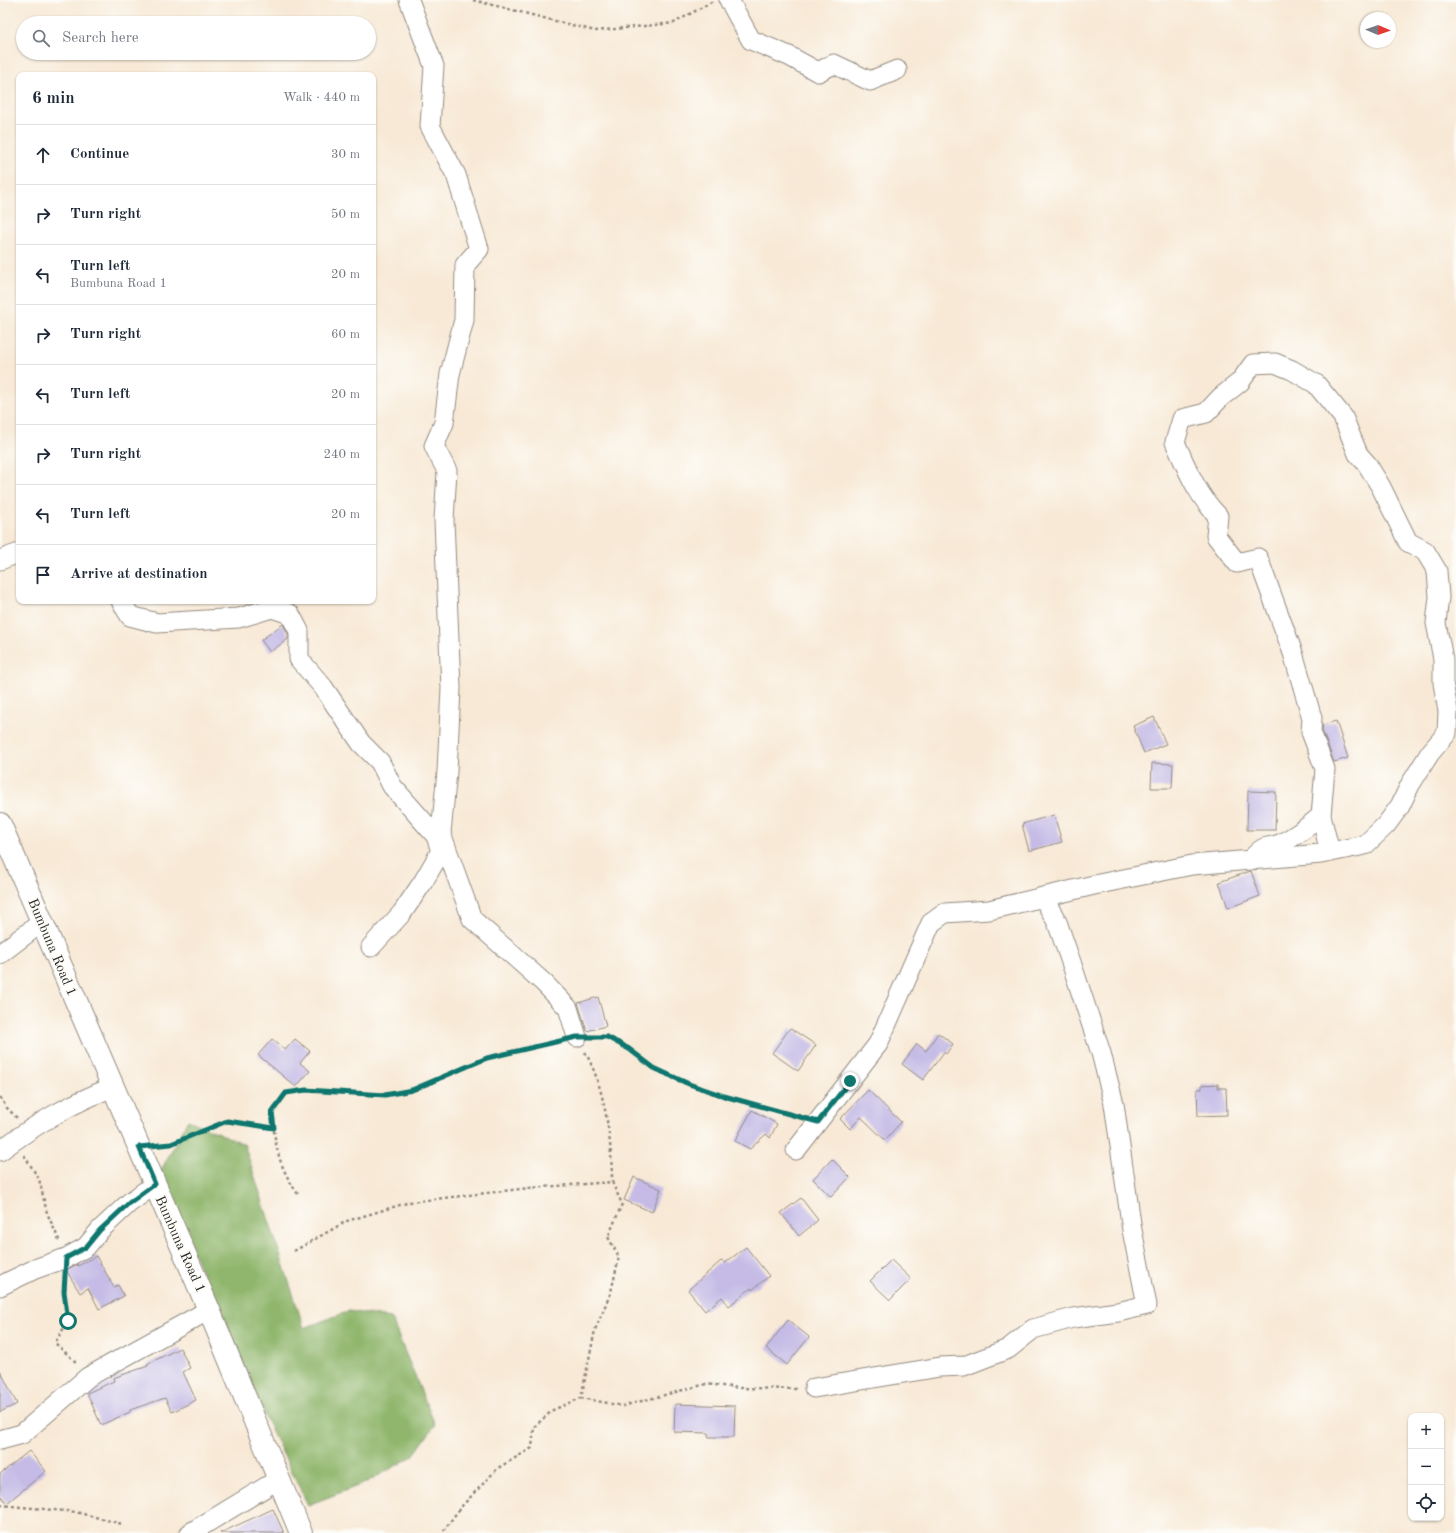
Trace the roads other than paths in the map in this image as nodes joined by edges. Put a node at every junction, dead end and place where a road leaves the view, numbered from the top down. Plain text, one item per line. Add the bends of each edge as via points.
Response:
1 (409, 0) edge
2 (729, 0) edge
3 (897, 70) dead end
4 (16, 554) edge
5 (0, 560) edge
6 (123, 604) edge
7 (1321, 816) junction
8 (0, 824) edge
9 (441, 842) junction
10 (1330, 852) junction
11 (1250, 860) junction
12 (1043, 897) junction
13 (42, 922) junction
14 (371, 947) dead end
15 (0, 954) edge
16 (577, 1037) road end
17 (113, 1087) junction
18 (796, 1150) dead end
19 (0, 1151) edge
20 (155, 1184) junction
21 (0, 1286) edge
22 (209, 1310) junction
23 (814, 1388) road end
24 (0, 1440) edge
25 (279, 1479) junction
26 (190, 1533) edge
27 (301, 1533) edge

1 - 9 street via 434,66 430,126 456,174 479,249 465,265 464,320 450,374 444,423 434,446 447,471 444,520 451,688
2 - 3 street via 751,40 818,72 834,64 870,81
4 - 5 street
6 - 9 street via 130,616 157,623 239,618 272,608 290,614 299,631 299,659 361,743 380,762 392,786
7 - 10 street
7 - 10 street via 1325,769 1311,732 1312,718 1293,653 1258,558 1237,563 1216,536 1218,516 1194,485 1175,442 1182,419 1206,413 1240,382 1253,364 1275,363 1316,384 1344,417 1358,454 1381,487 1408,542 1425,551 1437,571 1439,597 1436,623 1443,659 1443,683 1448,711 1447,733 1430,753 1400,806 1386,825 1365,845
7 - 11 street via 1280,844 1261,848
8 - 13 main road, Bumbuna Road 1
9 - 14 street via 402,913
9 - 16 street via 472,919 544,982 568,1008
10 - 11 street
11 - 12 street via 1192,865
12 - 18 street via 989,910 945,913 931,923 878,1044
12 - 23 street via 1057,922 1101,1053 1114,1104 1132,1230 1147,1305 1073,1318 1033,1329 1008,1349 964,1366 940,1367
13 - 15 street
13 - 17 main road, Bumbuna Road 1
17 - 19 street via 49,1116
17 - 20 main road, Bumbuna Road 1
20 - 21 street via 129,1203 86,1247
20 - 22 main road, Bumbuna Road 1
22 - 24 street via 88,1377 22,1434
22 - 25 main road, Bumbuna Road 1
25 - 26 street
25 - 27 main road, Bumbuna Road 1

